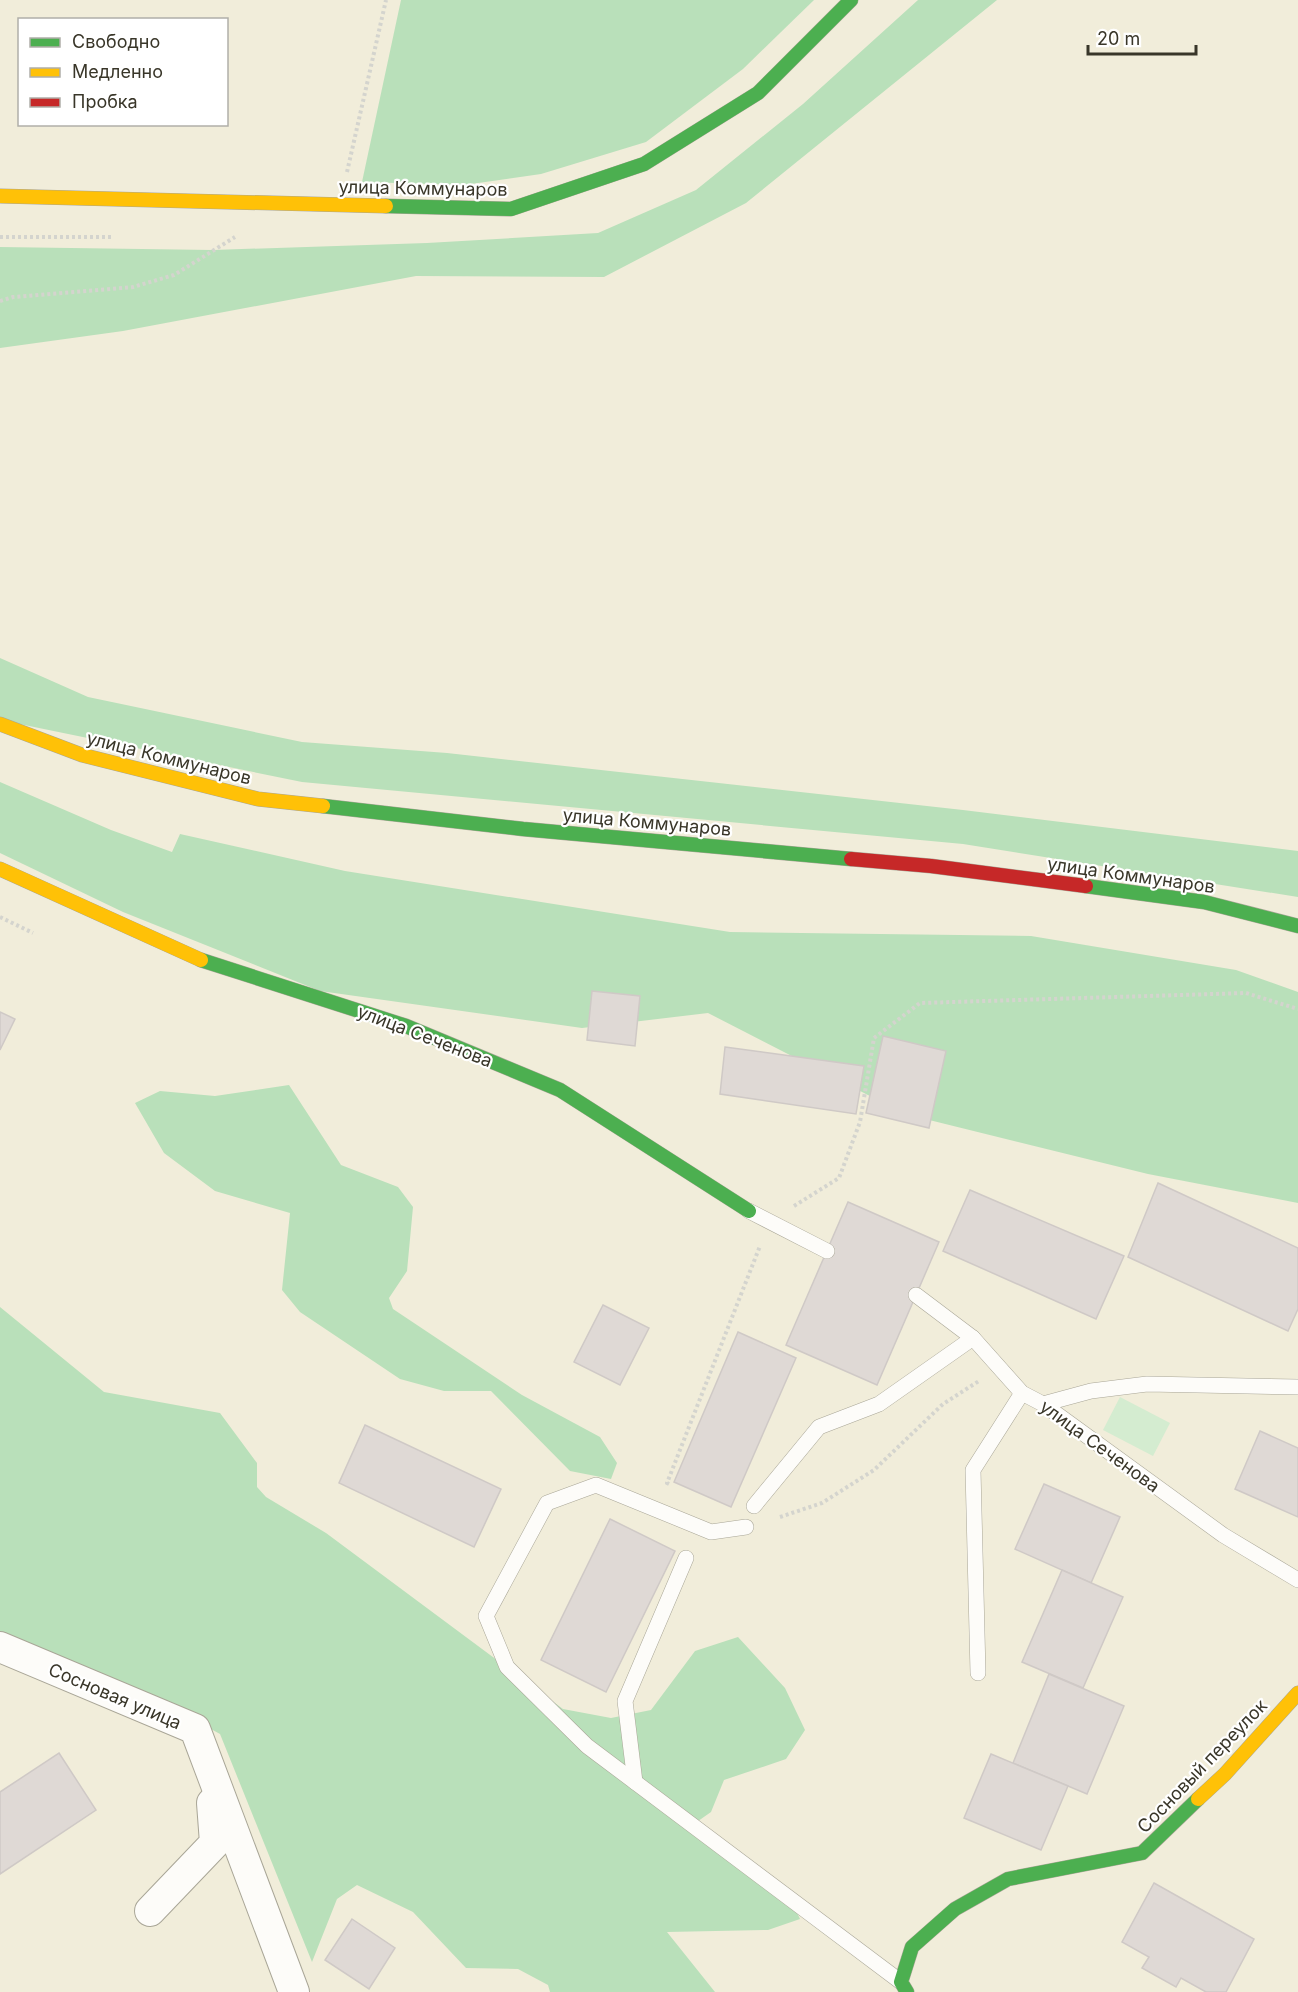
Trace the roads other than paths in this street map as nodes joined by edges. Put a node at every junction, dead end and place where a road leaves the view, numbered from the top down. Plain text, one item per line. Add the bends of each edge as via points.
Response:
1 (851, 0) edge
2 (0, 196) edge
3 (0, 724) edge
4 (0, 869) edge
5 (1298, 926) edge
6 (749, 1211) joint
7 (826, 1251) dead end
8 (916, 1295) dead end
9 (973, 1338) junction
10 (1298, 1387) edge
11 (1022, 1393) junction
12 (1043, 1404) junction
13 (754, 1506) dead end
14 (746, 1527) road end
15 (686, 1558) dead end
16 (1298, 1580) edge
17 (0, 1647) edge
18 (978, 1673) dead end
19 (1298, 1692) edge
20 (208, 1764) junction
21 (635, 1782) junction
22 (150, 1911) dead end
23 (904, 1987) edge
24 (294, 1992) edge

1 - 2 main road, улица Коммунаров via 758,93 644,164 511,209
3 - 5 main road, улица Коммунаров via 82,755 258,799 523,829 931,866 1204,902
4 - 6 main road, улица Сеченова via 204,961 406,1026 560,1090
6 - 7 lane, улица Сеченова
8 - 9 lane, улица Сеченова
9 - 11 lane, улица Сеченова
9 - 13 lane via 879,1404 819,1427
10 - 12 lane via 1147,1384 1091,1391
11 - 12 lane, улица Сеченова
11 - 18 lane via 973,1470
12 - 16 lane, улица Сеченова via 1223,1535
14 - 21 lane via 711,1532 596,1485 547,1503 486,1616 507,1667 587,1746
15 - 21 lane via 625,1701
17 - 20 street, Сосновая улица via 195,1729
19 - 23 main road, Сосновый переулок via 1224,1774 1142,1853 1008,1879 955,1909 912,1947
20 - 22 street, Сосновая улица via 215,1843
20 - 24 street, Сосновая улица
21 - 23 lane

